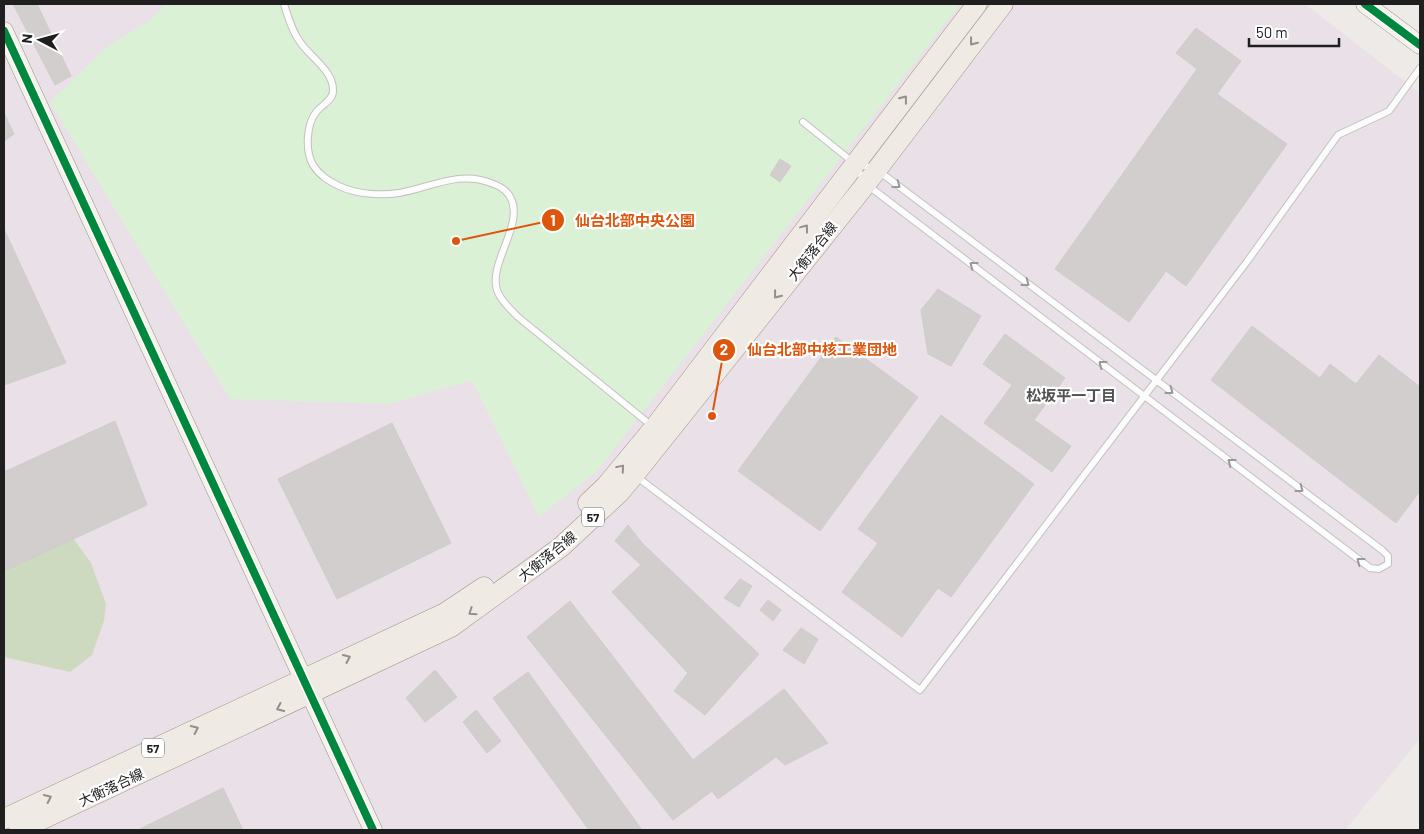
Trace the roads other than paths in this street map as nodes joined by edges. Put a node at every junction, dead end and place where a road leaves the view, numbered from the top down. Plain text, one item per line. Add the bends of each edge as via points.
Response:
1 (284, 4) edge
2 (977, 4) edge
3 (1002, 4) edge
4 (1365, 4) edge
5 (4, 31) edge
6 (1420, 45) edge
7 (1420, 68) edge
8 (803, 122) dead end
9 (854, 163) junction
10 (871, 176) junction
11 (1156, 381) junction
12 (1144, 396) junction
13 (654, 428) junction
14 (634, 475) junction
15 (306, 686) junction
16 (4, 819) edge
17 (19, 830) edge
18 (373, 830) edge

1 - 13 lane via 300,43 331,80 333,93 316,112 308,140 312,164 325,179 348,190 367,193 398,193 470,177 500,186 509,195 513,221 499,265 497,290 518,317
9 -> 2 main road, 大衡落合線 / 57
3 -> 10 main road, 大衡落合線 / 57
4 - 6 street
5 - 15 street
7 - 11 lane via 1389,111 1338,135
8 - 9 lane
9 - 10 lane
9 - 10 lane
13 -> 9 main road, 大衡落合線 / 57
10 -> 11 lane
12 -> 10 lane
10 -> 14 main road, 大衡落合線 / 57
11 - 12 lane
11 -> 12 lane via 1382,550 1388,556 1388,564 1379,570 1370,568
12 - 14 lane via 920,690
15 -> 13 main road, 大衡落合線 / 57 via 445,613 499,578 551,538 606,486
14 -> 15 main road, 大衡落合線 / 57 via 560,547 451,627
16 -> 15 main road, 大衡落合線 / 57
15 -> 17 main road, 大衡落合線 / 57
15 - 18 street

